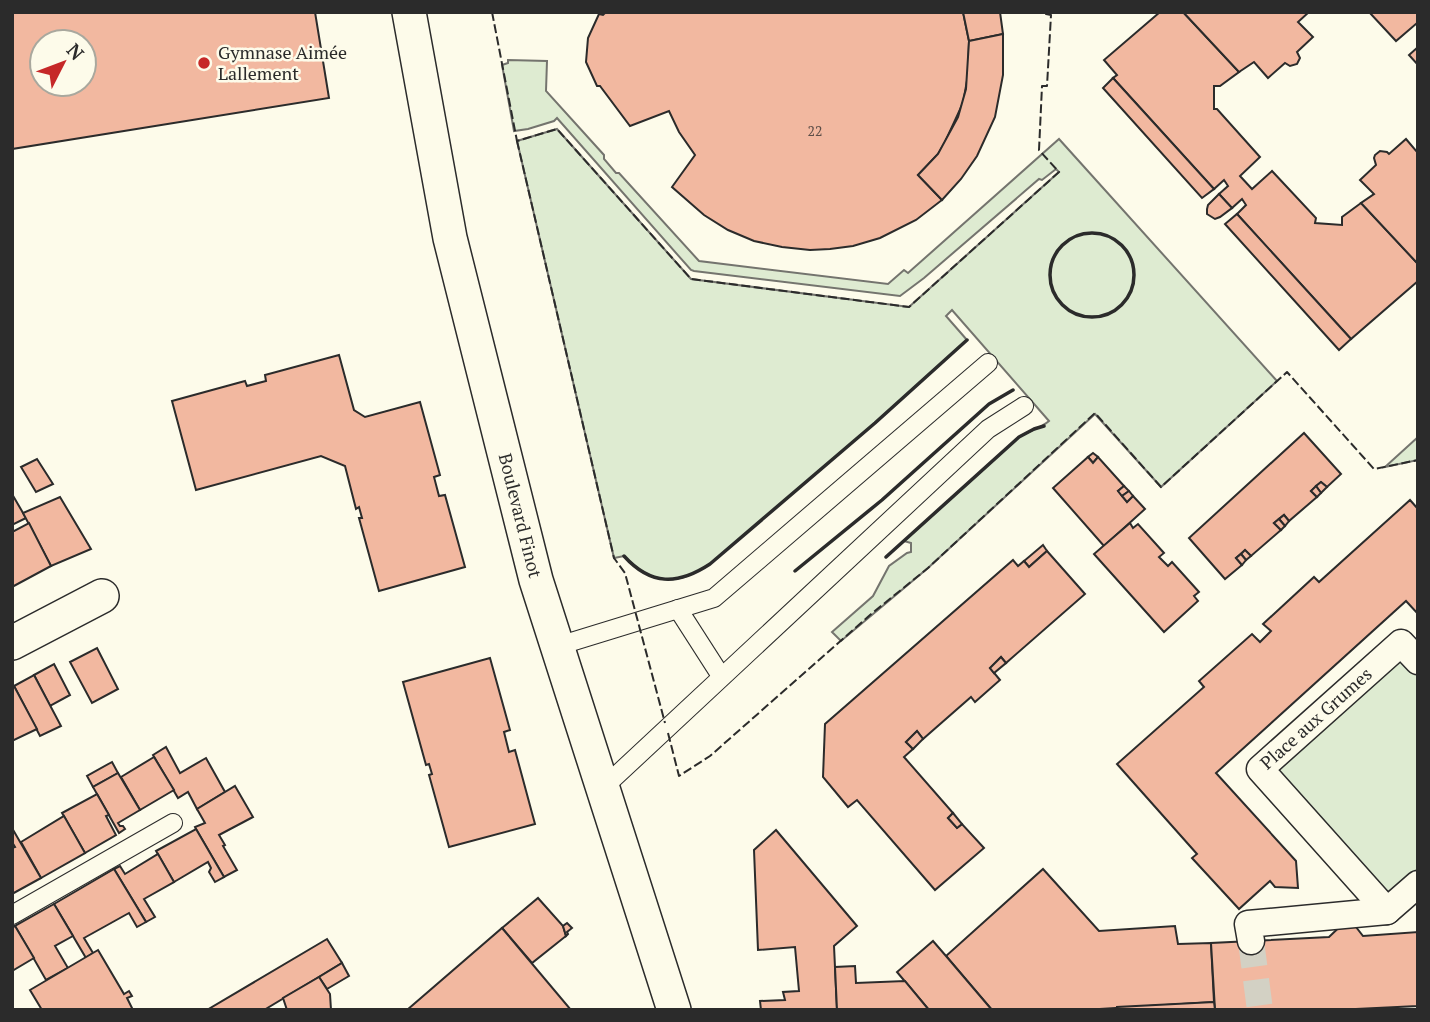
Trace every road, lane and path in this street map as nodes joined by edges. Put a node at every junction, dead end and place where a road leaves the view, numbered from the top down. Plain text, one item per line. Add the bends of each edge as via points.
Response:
1 (409, 12) edge
2 (988, 363) dead end
3 (1024, 406) dead end
4 (102, 596) dead end
5 (678, 609) junction
6 (12, 643) edge
7 (558, 646) junction
8 (1418, 661) edge
9 (721, 676) junction
10 (603, 788) junction
11 (173, 823) dead end
12 (1418, 884) edge
13 (1387, 911) junction
14 (12, 915) edge
15 (1251, 941) dead end
16 (674, 1010) edge

1 - 7 street, Boulevard Finot via 450,238 536,580
2 - 5 lane via 714,598
3 - 9 lane via 988,429
4 - 6 street
5 - 7 lane
5 - 9 lane
7 - 10 street, Boulevard Finot
8 - 13 street, Place aux Grumes via 1401,643 1260,769
9 - 10 lane
10 - 16 street, Boulevard Finot
11 - 14 lane
12 - 13 street
13 - 15 street via 1248,924

